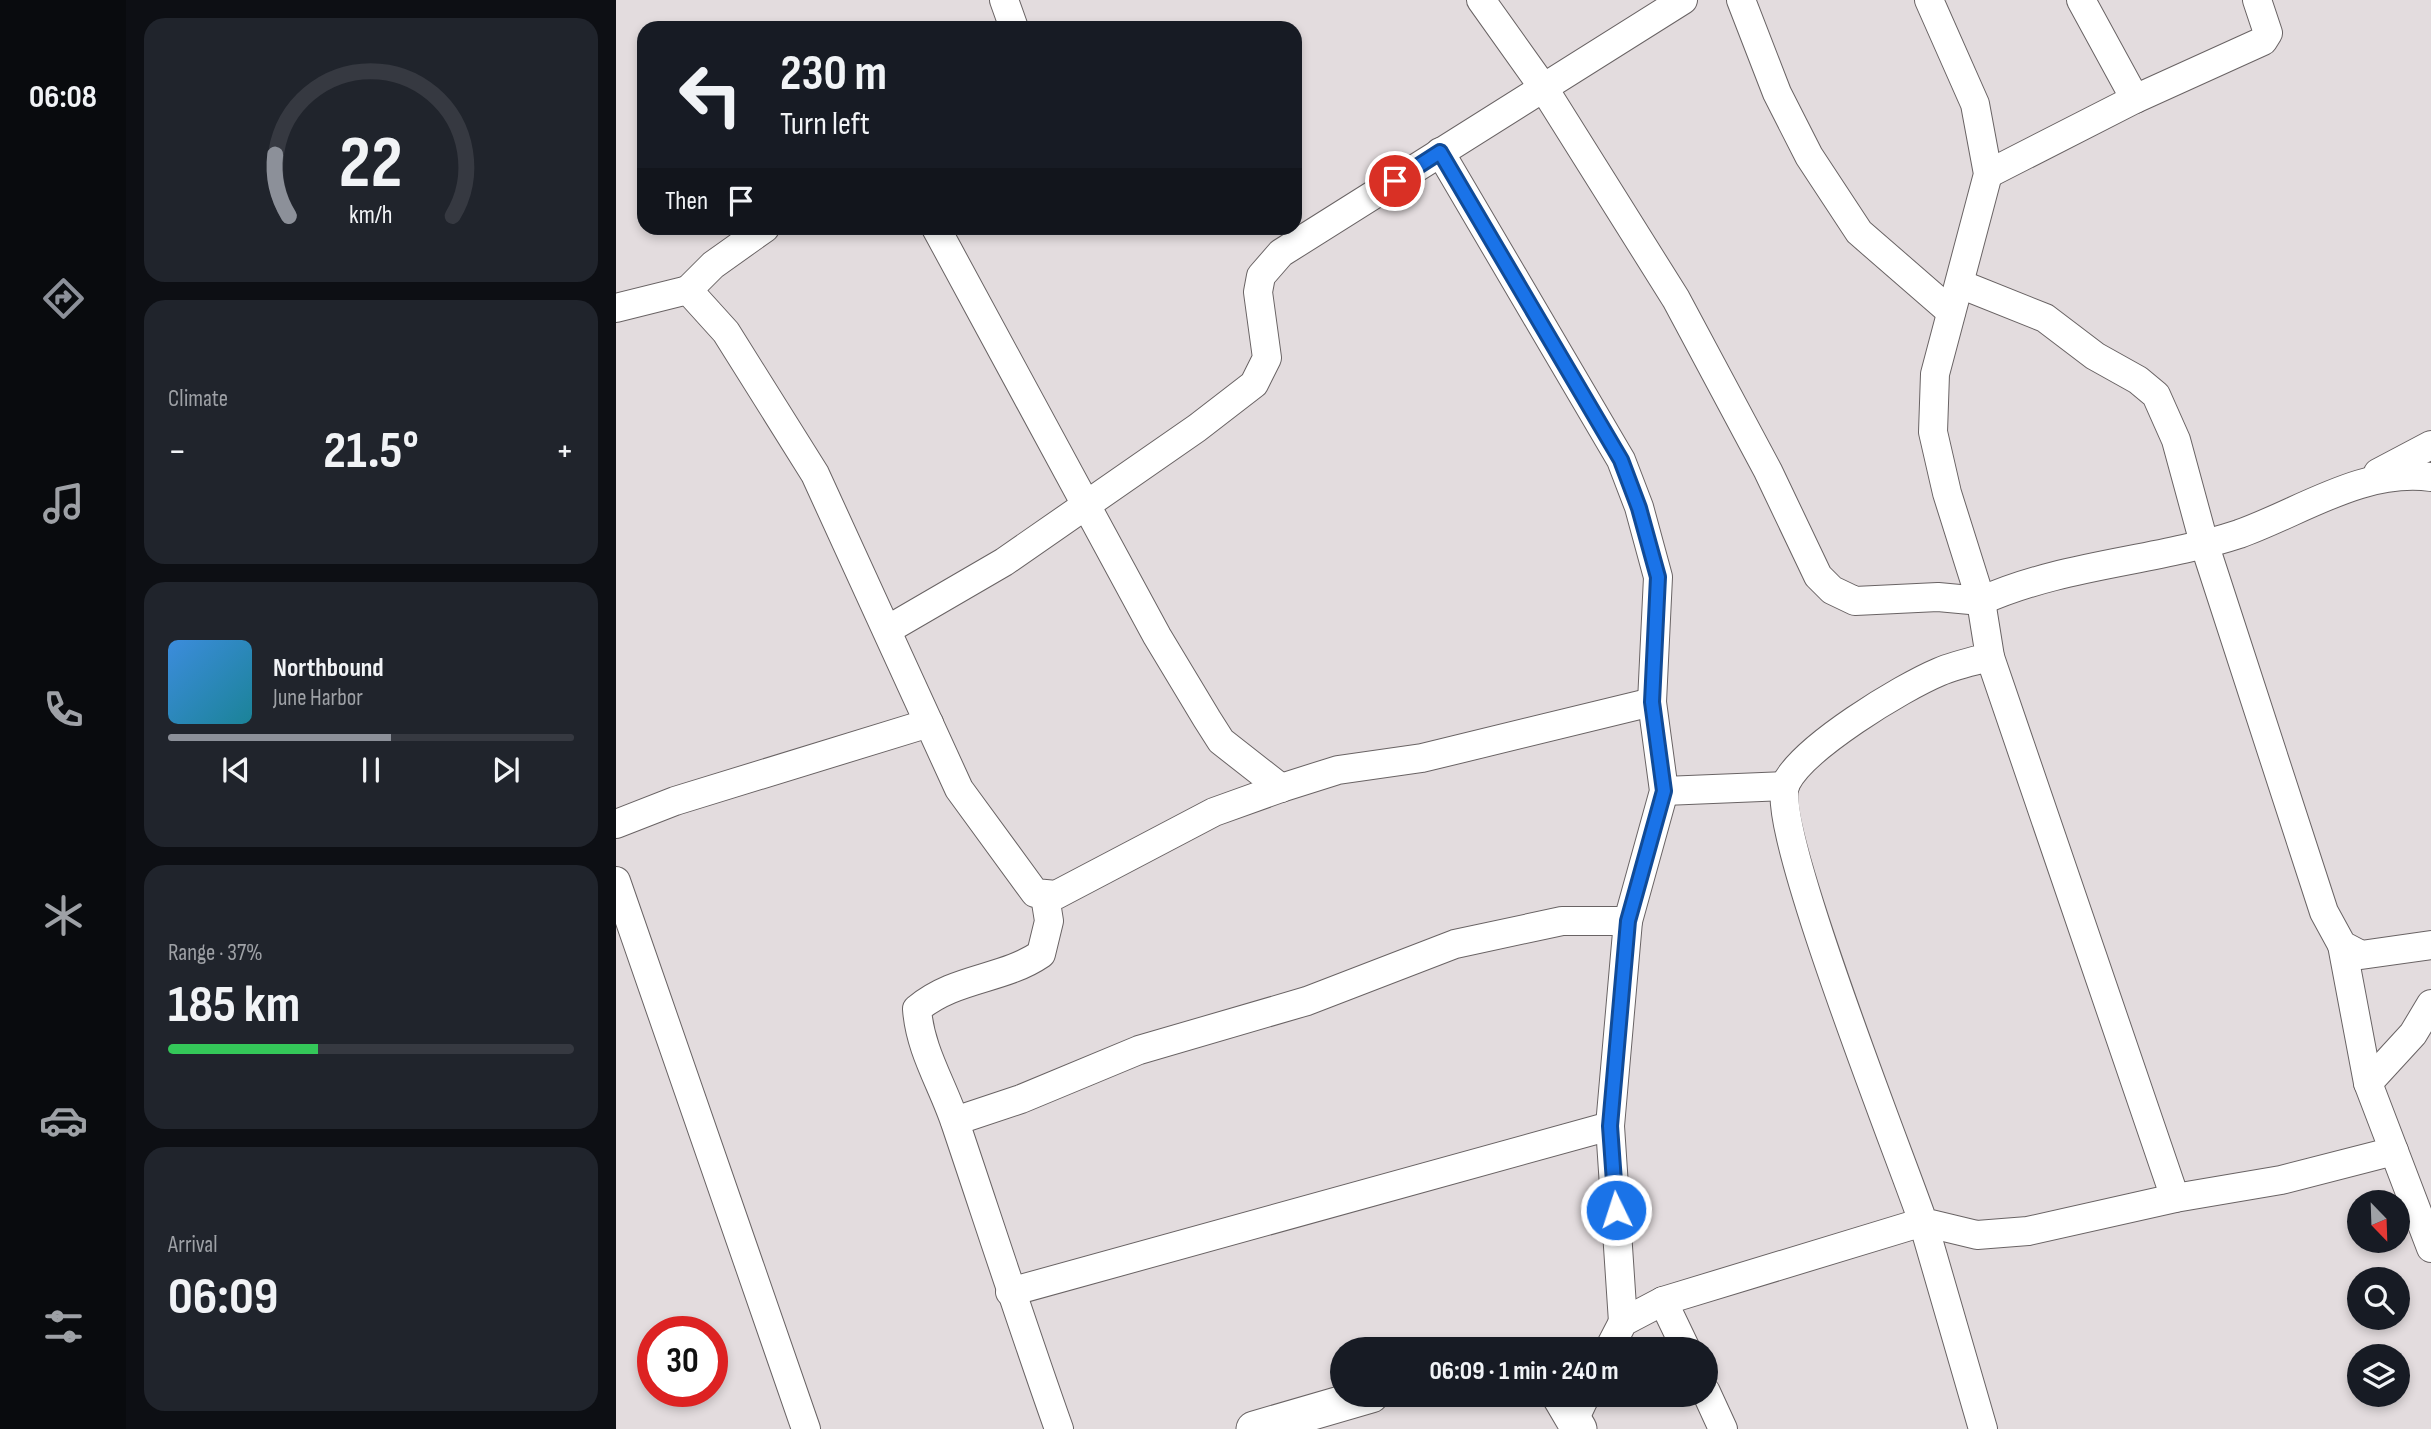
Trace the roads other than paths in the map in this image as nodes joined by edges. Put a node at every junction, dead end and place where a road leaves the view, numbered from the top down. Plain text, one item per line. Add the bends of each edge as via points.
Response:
1 (1004, 0) edge
2 (1482, 0) edge
3 (1683, 0) edge
4 (1741, 0) edge
5 (1929, 0) edge
6 (2081, 0) edge
7 (2257, 0) edge
8 (1012, 21) edge
9 (1543, 87) junction
10 (2135, 99) junction
11 (1440, 152) junction
12 (1988, 174) junction
13 (755, 235) edge
14 (940, 235) edge
15 (1960, 284) junction
16 (688, 290) junction
17 (616, 308) edge
18 (1951, 312) junction
19 (2431, 445) edge
20 (2431, 477) edge
21 (2356, 485) junction
22 (1087, 505) junction
23 (2204, 543) junction
24 (1981, 601) junction
25 (887, 631) junction
26 (1990, 656) junction
27 (1652, 702) junction
28 (929, 723) junction
29 (1784, 786) junction
30 (1281, 788) junction
31 (1664, 791) junction
32 (616, 824) edge
33 (616, 881) edge
34 (1045, 896) junction
35 (1628, 921) junction
36 (2342, 945) junction
37 (2431, 945) edge
38 (2431, 1004) edge
39 (2368, 1083) junction
40 (954, 1121) junction
41 (1610, 1126) junction
42 (2394, 1151) junction
43 (2175, 1198) junction
44 (1923, 1223) junction
45 (2431, 1248) edge
46 (1010, 1292) junction
47 (1663, 1301) junction
48 (1623, 1322) junction
49 (1615, 1337) edge
50 (1680, 1337) edge
51 (1330, 1407) edge
52 (1713, 1407) edge
53 (806, 1429) edge
54 (1059, 1429) edge
55 (1254, 1429) edge
56 (1723, 1429) edge
57 (1983, 1429) edge

1 - 8 street
2 - 9 street
3 - 9 street
4 - 18 street via 1777,93 1809,156 1859,232
5 - 12 street via 1975,104
6 - 10 street
7 - 10 street via 2268,33 2263,41
9 - 11 street
9 - 24 street via 1676,299 1818,576 1832,590 1856,601 1938,597
10 - 12 street
11 - 22 street via 1282,253 1261,276 1258,292 1266,358 1254,384
11 - 27 street via 1621,460 1635,496 1658,577
12 - 15 street
13 - 16 street via 713,265
14 - 22 street
15 - 18 street
15 - 23 street via 2045,318 2156,395 2176,440
16 - 17 street
16 - 25 street via 726,332 815,474
18 - 24 street via 1935,374 1933,432
19 - 21 street
20 - 21 street via 2412,474
21 - 23 street
22 - 25 street
22 - 30 street via 1157,636 1221,741
23 - 24 street via 2052,575
23 - 36 street via 2324,912
24 - 26 street
25 - 28 street
26 - 29 street via 1940,672 1874,706 1795,769
26 - 43 street
27 - 30 street via 1422,758 1338,769
27 - 31 street
28 - 32 street via 675,801
28 - 34 street via 959,789 1026,882 1035,893
29 - 31 street
29 - 44 street via 1812,917
30 - 34 street via 1214,813 1056,895
31 - 35 street
33 - 53 street
34 - 40 street via 1049,921 1041,954 1024,966 956,985 917,1009 919,1036
35 - 40 street via 1562,922 1455,944 1307,1001 1139,1050
35 - 41 street
36 - 37 street via 2361,955
36 - 39 street
38 - 39 street via 2413,1034
39 - 42 street
40 - 46 street
41 - 46 street
41 - 48 street
42 - 43 street via 2281,1180
42 - 45 street
43 - 44 street via 2028,1231 1978,1235
44 - 47 street
44 - 57 street
46 - 54 street
47 - 48 street
47 - 50 street
48 - 49 street
51 - 55 street
52 - 56 street

